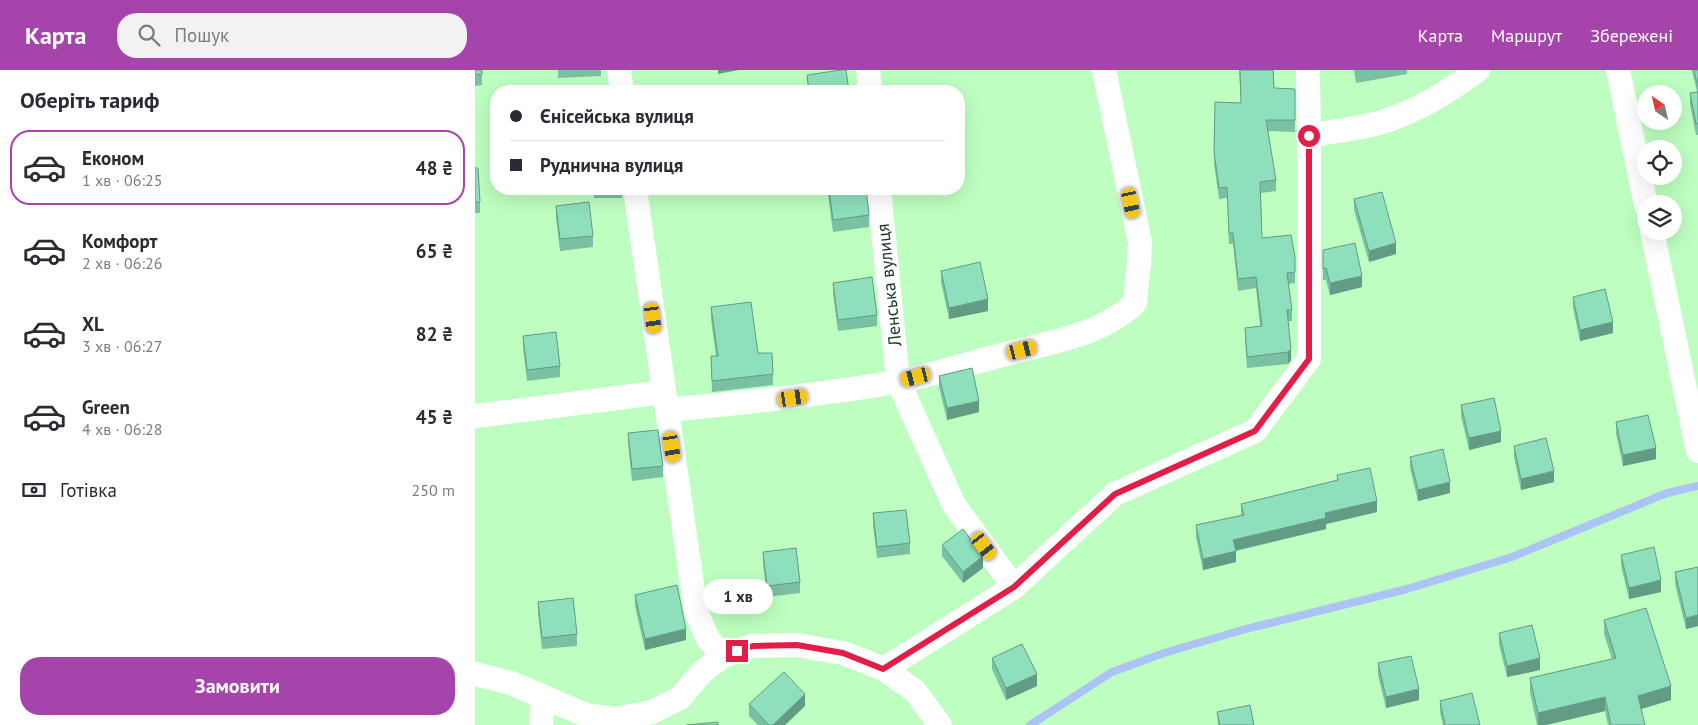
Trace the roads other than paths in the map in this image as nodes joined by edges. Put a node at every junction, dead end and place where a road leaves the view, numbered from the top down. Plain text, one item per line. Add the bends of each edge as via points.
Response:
1 (619, 70) edge
2 (868, 70) edge
3 (1104, 70) edge
4 (1308, 70) edge
5 (1478, 70) edge
6 (1618, 70) edge
7 (621, 85) edge
8 (869, 85) edge
9 (1309, 136) junction
10 (636, 195) edge
11 (880, 195) edge
12 (1644, 195) edge
13 (1654, 240) edge
14 (898, 382) junction
15 (665, 401) junction
16 (475, 416) edge
17 (1698, 451) edge
18 (1014, 587) junction
19 (723, 656) junction
20 (883, 669) junction
21 (475, 674) edge
22 (543, 697) junction
23 (541, 725) edge
24 (940, 725) edge

1 - 7 street
2 - 8 street
3 - 14 street via 1140,242 1135,303 1103,326 1075,336
4 - 9 street
5 - 9 street via 1417,108 1382,122
6 - 12 street
9 - 18 street via 1309,359 1255,431 1115,494
10 - 15 street
11 - 14 street, Ленська вулиця
13 - 17 street
14 - 15 street via 793,398
14 - 18 street, Ленська вулиця via 954,506
15 - 16 street
15 - 19 street via 696,611 708,639
18 - 20 street
19 - 20 street via 753,646 797,645 843,653
19 - 22 street via 701,673 680,698 652,712 615,719 586,715
20 - 24 street via 915,692
21 - 22 street via 511,683
22 - 23 street

